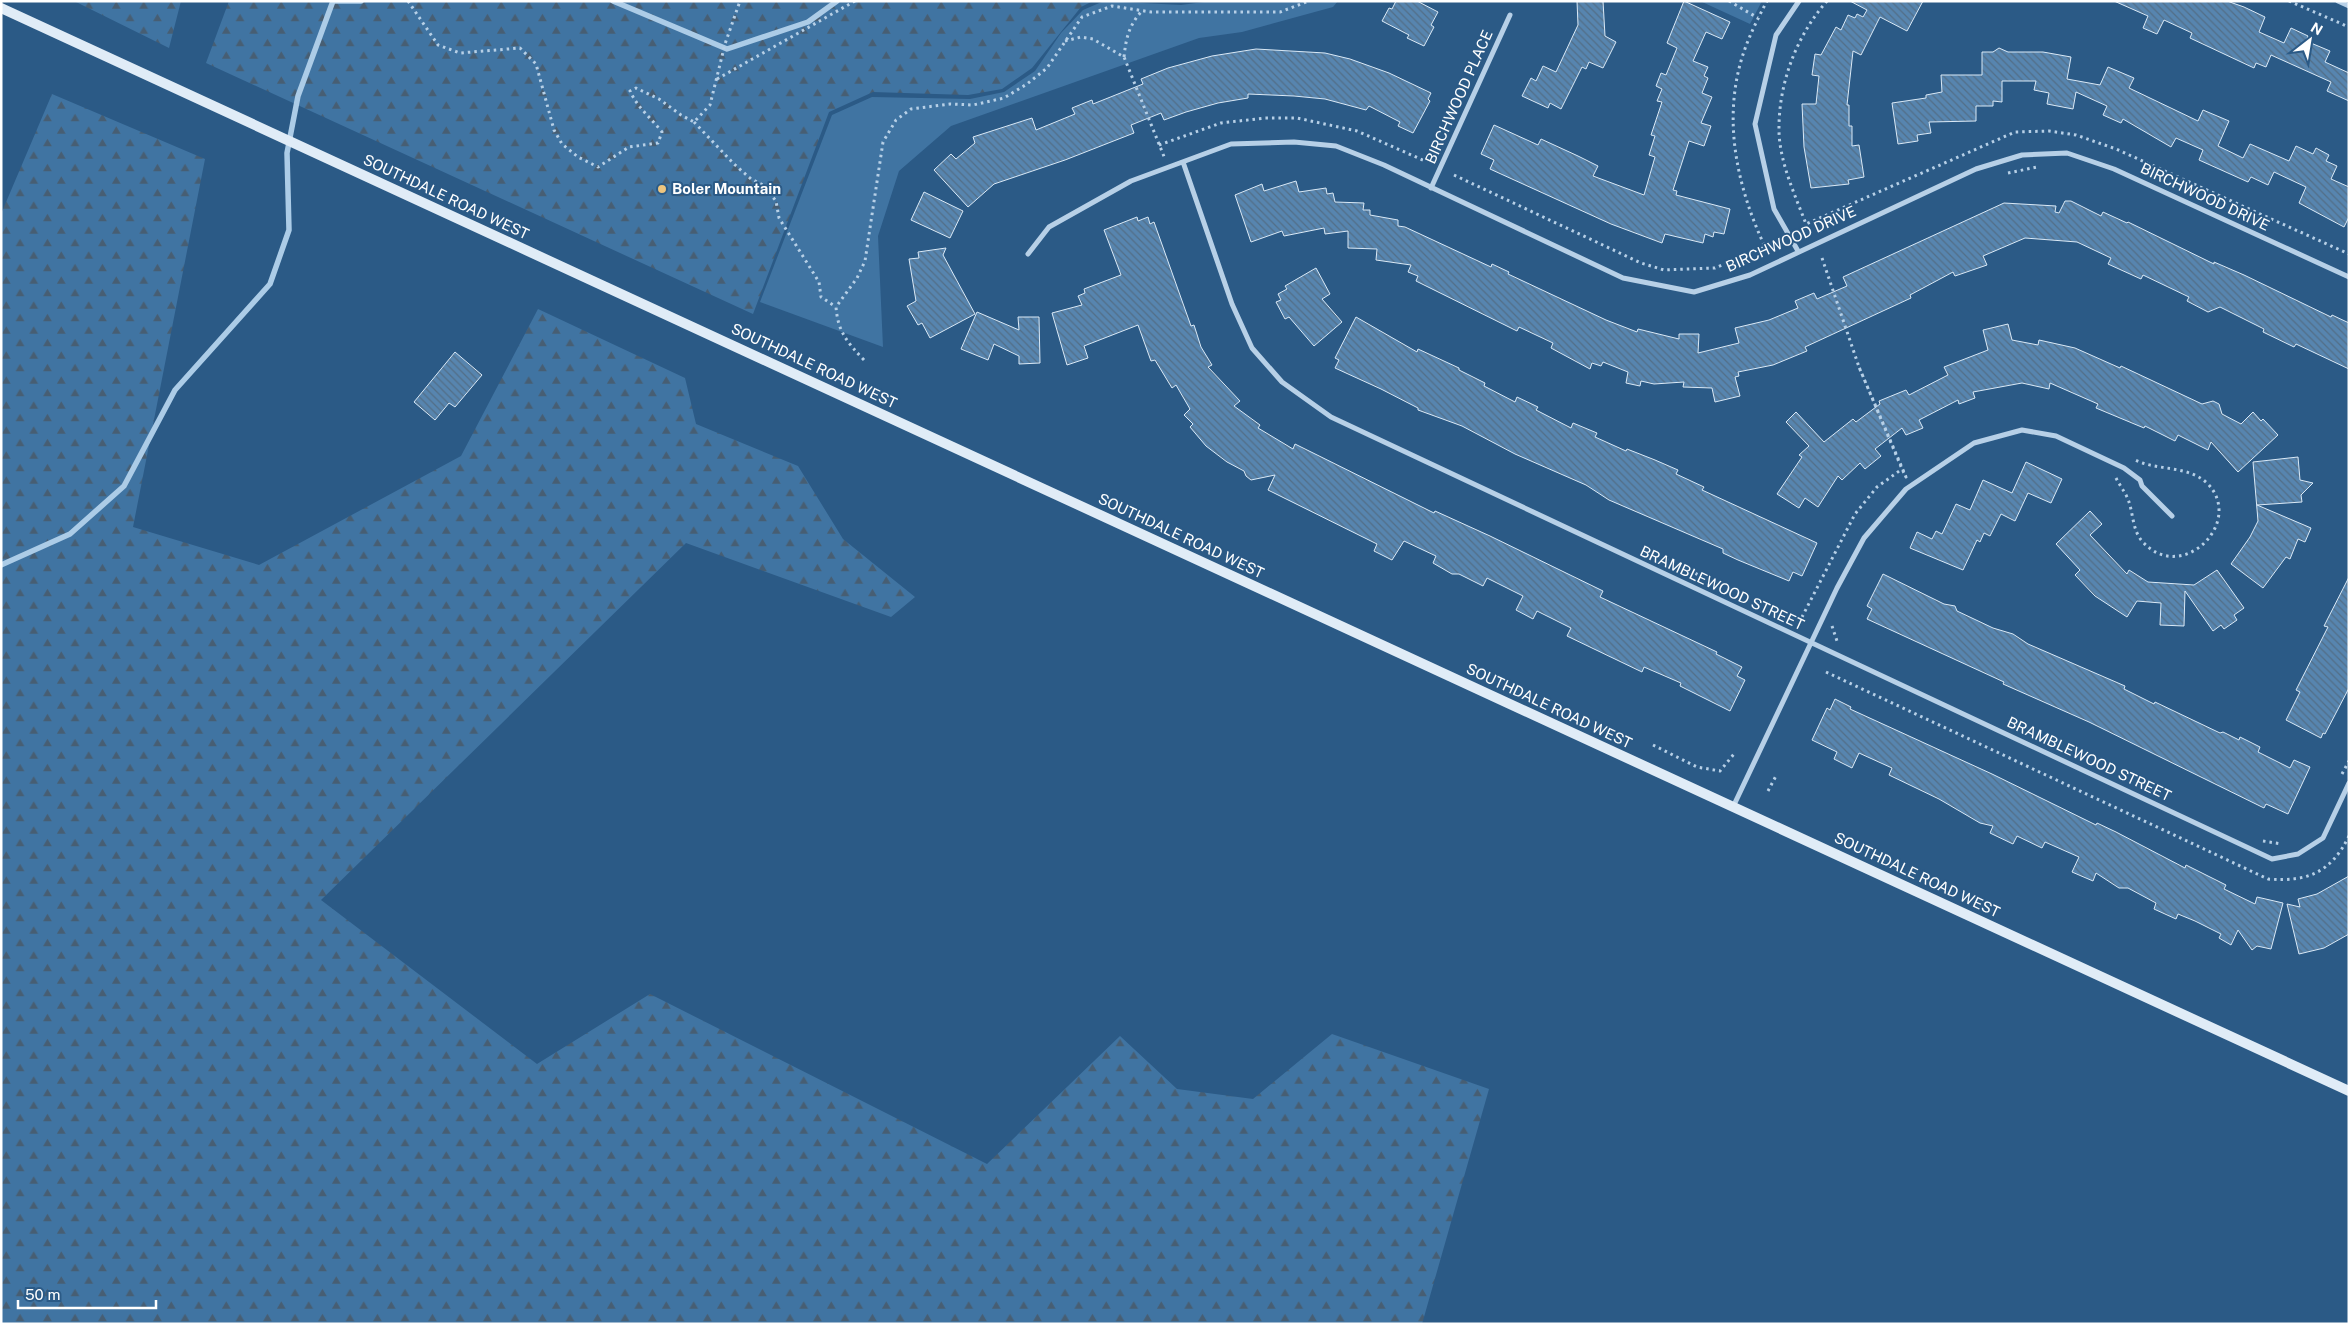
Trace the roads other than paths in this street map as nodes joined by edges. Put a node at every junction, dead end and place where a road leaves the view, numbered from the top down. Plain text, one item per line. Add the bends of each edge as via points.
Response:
1 (1799, 1) edge
2 (2338, 1) edge
3 (2349, 6) edge
4 (1, 8) edge
5 (1510, 15) dead end
6 (1183, 162) junction
7 (1431, 188) junction
8 (1798, 251) junction
9 (1028, 254) dead end
10 (2349, 277) edge
11 (2172, 516) dead end
12 (1811, 644) junction
13 (2349, 783) edge
14 (1733, 807) junction
15 (2349, 1091) edge

1 - 8 street via 1776,35 1754,124 1774,209
2 - 3 street
4 - 14 main road, SOUTHDALE ROAD WEST
5 - 7 street, BIRCHWOOD PLACE
6 - 7 street, BIRCHWOOD DRIVE via 1231,144 1320,144 1344,149
6 - 9 street, BIRCHWOOD DRIVE via 1131,181 1049,227
6 - 12 street, BRAMBLEWOOD STREET via 1232,304 1252,348 1282,382 1331,417
7 - 8 street, BIRCHWOOD DRIVE via 1623,278 1694,292 1750,275
8 - 10 street, BIRCHWOOD DRIVE via 1976,170 2022,155 2067,153 2114,168
11 - 12 street via 2140,480 2124,468 2056,436 2022,430 1974,443 1906,489 1864,538
12 - 13 street, BRAMBLEWOOD STREET via 2272,859 2298,854 2323,838
12 - 14 street
14 - 15 main road, SOUTHDALE ROAD WEST

